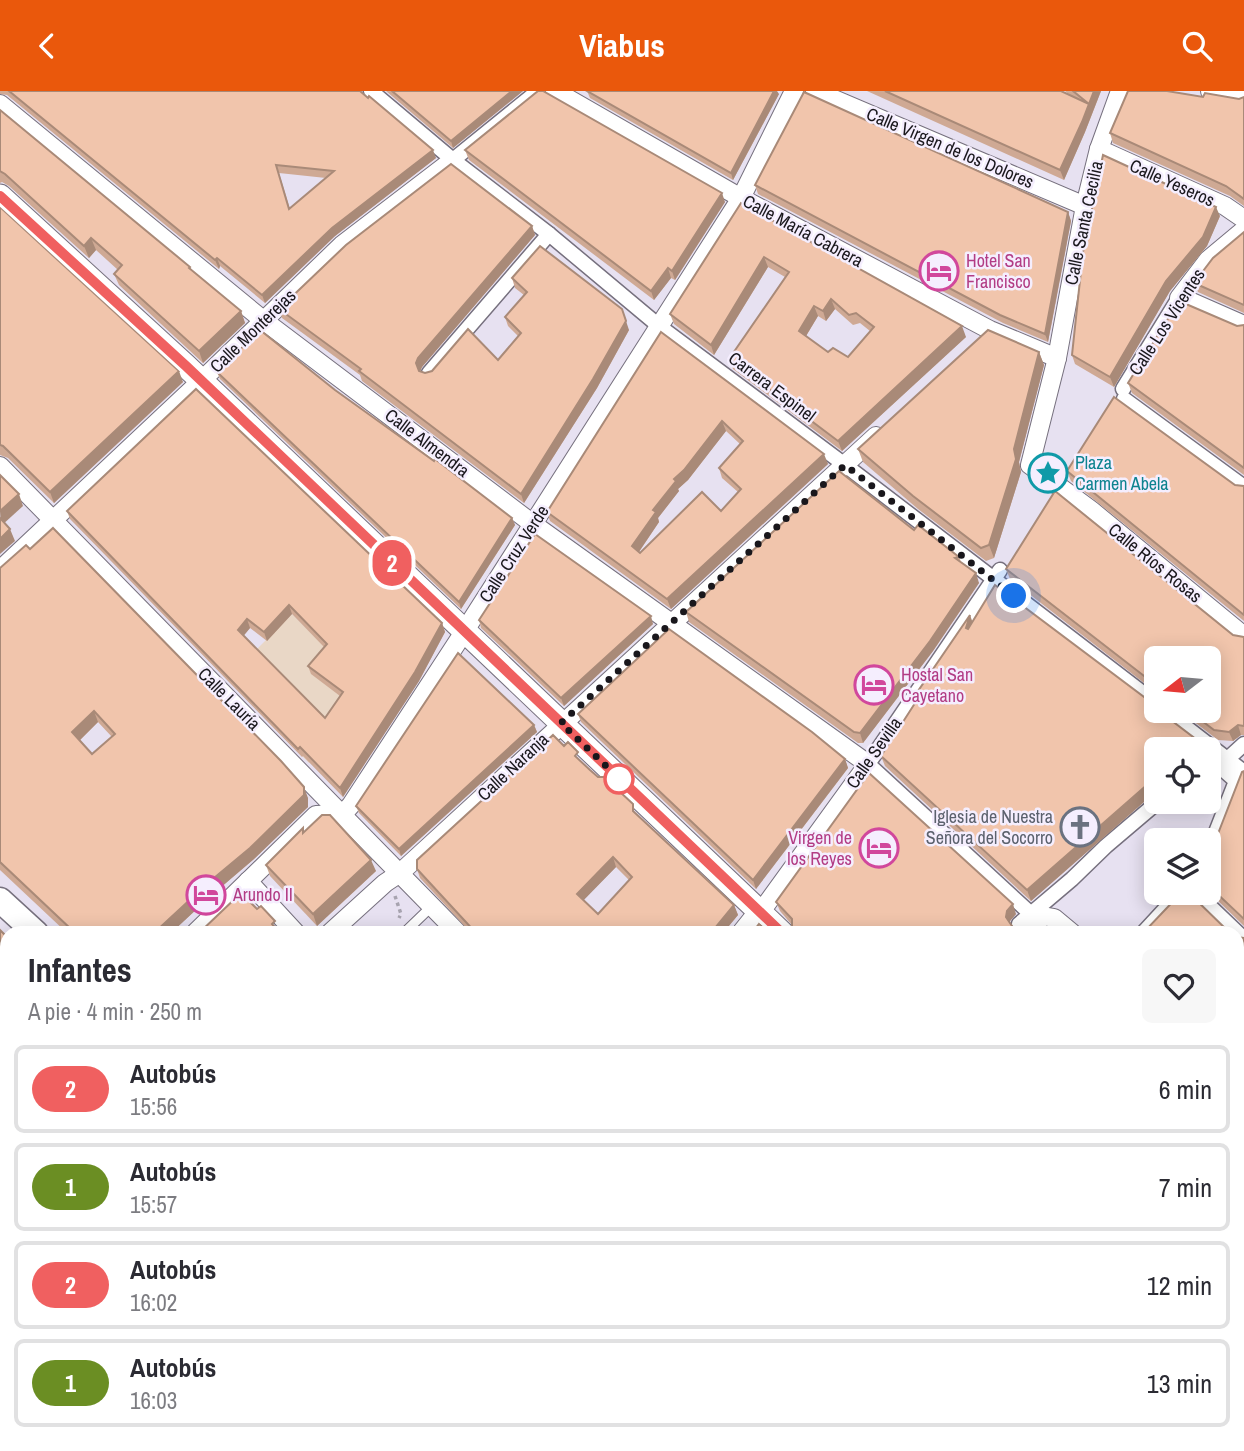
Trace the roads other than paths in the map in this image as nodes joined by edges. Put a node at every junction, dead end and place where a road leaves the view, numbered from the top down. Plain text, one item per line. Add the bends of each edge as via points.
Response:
1 (371, 91) edge
2 (538, 91) edge
3 (794, 91) edge
4 (815, 91) edge
5 (1121, 91) edge
6 (1210, 91) edge
7 (566, 94) edge
8 (1244, 97) edge
9 (0, 104) edge
10 (1099, 149) junction
11 (453, 160) junction
12 (0, 196) edge
13 (741, 198) junction
14 (1085, 206) junction
15 (1244, 219) edge
16 (1244, 230) edge
17 (549, 234) junction
18 (1183, 299) junction
19 (263, 320) junction
20 (1244, 325) edge
21 (659, 326) junction
22 (1057, 358) junction
23 (429, 373) edge
24 (201, 381) junction
25 (893, 420) edge
26 (845, 465) junction
27 (0, 466) edge
28 (1244, 487) edge
29 (1065, 490) joint
30 (53, 520) junction
31 (533, 524) junction
32 (0, 570) edge
33 (997, 575) junction
34 (672, 622) junction
35 (464, 632) junction
36 (1244, 636) edge
37 (1144, 694) edge
38 (561, 723) junction
39 (1178, 723) edge
40 (1193, 737) edge
41 (1244, 744) edge
42 (1221, 760) edge
43 (1221, 762) edge
44 (1221, 763) edge
45 (868, 764) junction
46 (1244, 772) edge
47 (343, 814) junction
48 (1144, 814) edge
49 (1218, 828) edge
50 (400, 873) junction
51 (248, 881) junction
52 (0, 900) edge
53 (1169, 905) edge
54 (1209, 905) edge
55 (432, 906) junction
56 (760, 913) junction
57 (28, 926) edge
58 (202, 926) edge
59 (290, 926) edge
60 (338, 926) edge
61 (411, 926) edge
62 (451, 926) edge
63 (750, 926) edge
64 (774, 926) edge
65 (1027, 926) edge
66 (1031, 926) edge
67 (1031, 926) edge
68 (1064, 926) edge
69 (1149, 926) edge
70 (1230, 926) edge

1 - 11 street, Carrera Espinel
2 - 11 street
3 - 13 street, Calle Cruz Verde
4 - 14 street, Calle Virgen de los Dolores
5 - 10 street, Calle Santa Cecilia
6 - 8 street
7 - 13 street, Calle María Cabrera
9 - 19 street, Calle Almendra
10 - 14 street, Calle Santa Cecilia
10 - 15 street, Calle Yeseros
11 - 17 street, Carrera Espinel
11 - 19 street, Calle Monterejas via 342,245
12 - 24 street
13 - 21 street, Calle Cruz Verde
13 - 22 street, Calle María Cabrera via 985,335
14 - 22 street, Calle Santa Cecilia
16 - 18 street, Calle Los Vicentes via 1208,260
17 - 21 street, Carrera Espinel
17 - 23 street
18 - 20 street
18 - 28 street, Calle Los Vicentes via 1124,394
19 - 24 street, Calle Monterejas
19 - 31 street, Calle Almendra
21 - 26 street, Carrera Espinel
21 - 31 street, Calle Cruz Verde
22 - 29 street, Calle Santa Cecilia via 1031,465
24 - 30 street, Calle Monterejas
24 - 35 street
25 - 26 street, Calle Naranja
26 - 33 street, Carrera Espinel
26 - 34 street, Calle Naranja
27 - 30 street, Calle Lauría
29 - 36 street, Calle Ríos Rosas
30 - 32 street, Calle Monterejas
30 - 47 street, Calle Lauría
31 - 34 street, Calle Almendra
31 - 35 street, Calle Cruz Verde
33 - 37 street, Carrera Espinel
33 - 45 street, Calle Sevilla
34 - 38 street, Calle Naranja
34 - 45 street, Calle Almendra
35 - 38 street
35 - 47 street, Calle Cruz Verde
38 - 50 street, Calle Naranja
38 - 56 street
39 - 40 street
41 - 42 street
43 - 46 street
44 - 49 street via 1236,781
45 - 56 street, Calle Sevilla
45 - 65 street
47 - 50 street, Calle Lauría
47 - 51 street via 316,815
48 - 66 street via 1105,846
50 - 55 street, Calle Lauría
50 - 60 street, Calle Naranja
51 - 58 street
51 - 59 street
52 - 57 main road
53 - 69 street
54 - 70 street
55 - 61 lane
55 - 62 street, Calle Lauría
56 - 63 street, Calle Sevilla
56 - 64 street
67 - 68 street via 1043,916

